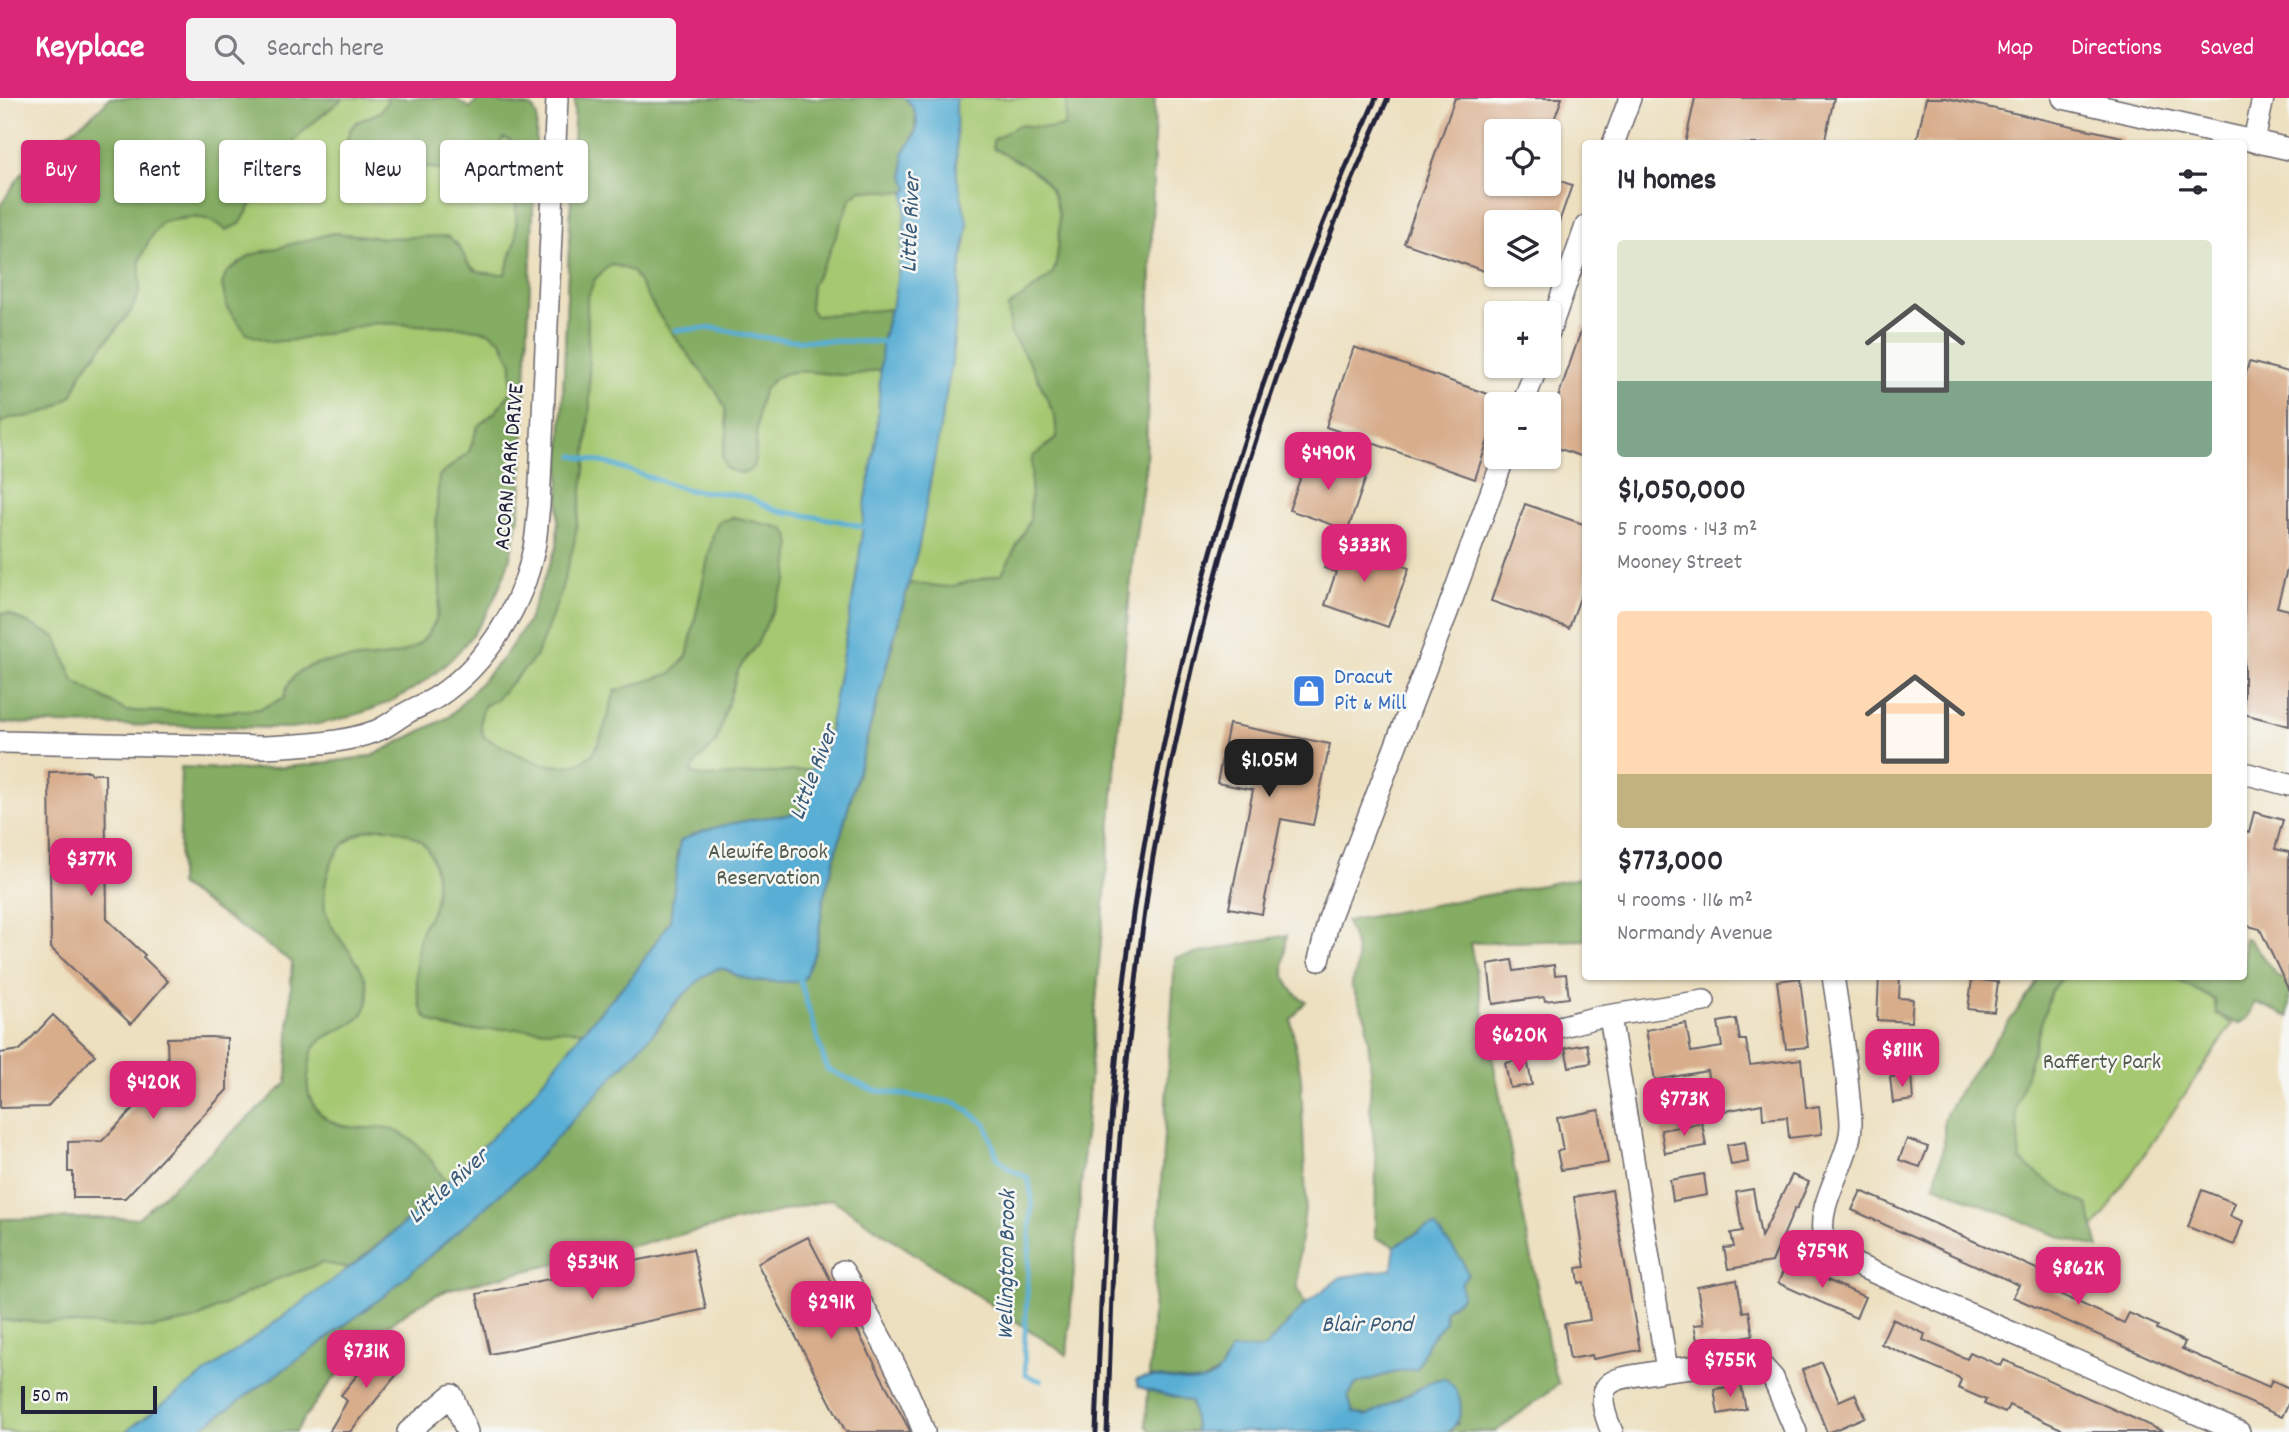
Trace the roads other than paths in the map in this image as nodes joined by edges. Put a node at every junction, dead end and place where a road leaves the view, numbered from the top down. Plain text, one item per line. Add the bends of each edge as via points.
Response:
1 (557, 98) edge
2 (1630, 98) edge
3 (2063, 98) edge
4 (2263, 98) edge
5 (1614, 140) edge
6 (2253, 141) junction
7 (2289, 149) edge
8 (1582, 237) edge
9 (1560, 301) edge
10 (1500, 469) edge
11 (0, 742) edge
12 (2247, 774) edge
13 (2289, 785) edge
14 (1320, 960) dead end
15 (1834, 980) edge
16 (1704, 1001) dead end
17 (1610, 1016) junction
18 (1489, 1045) dead end
19 (843, 1271) dead end
20 (1667, 1370) junction
21 (408, 1432) edge
22 (467, 1432) edge
23 (924, 1432) edge
24 (1612, 1432) edge
25 (1796, 1432) edge
26 (2239, 1432) edge

1 - 11 street, ACORN PARK DRIVE via 534,549 523,585 487,650 437,697 377,731 342,739 265,747
2 - 5 street
3 - 6 street
4 - 6 street
6 - 7 street
8 - 9 street
10 - 14 street via 1329,919
12 - 13 street
15 - 26 street via 1851,1125 1847,1154 1830,1191 1823,1223 1828,1246 1857,1265
16 - 17 street
17 - 18 street
17 - 20 street
19 - 23 street via 911,1395
20 - 24 street via 1613,1380 1605,1387 1601,1398
20 - 25 street via 1749,1360 1773,1378
21 - 22 street via 452,1395

